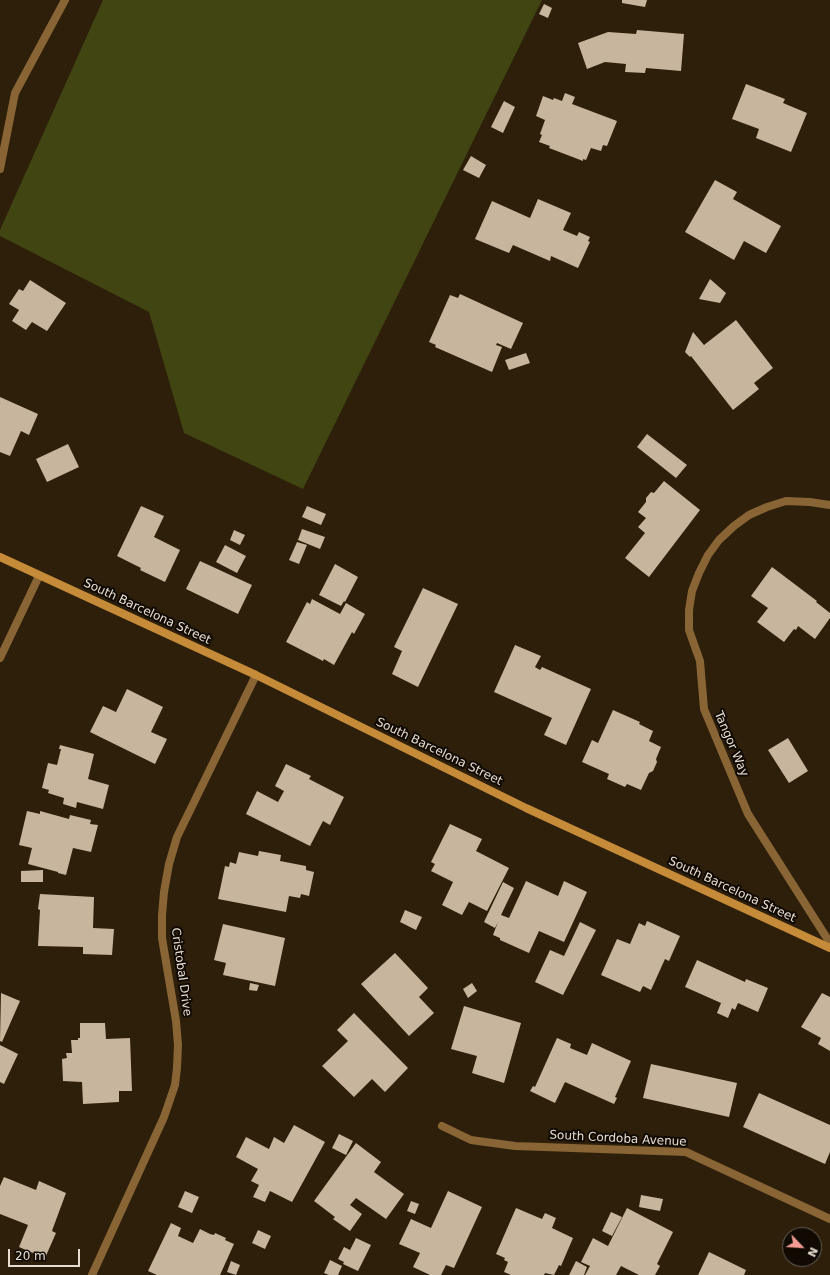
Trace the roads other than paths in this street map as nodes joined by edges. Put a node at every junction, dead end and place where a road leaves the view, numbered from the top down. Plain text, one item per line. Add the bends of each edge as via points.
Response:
1 (65, 0) edge
2 (0, 169) edge
3 (830, 505) edge
4 (0, 557) edge
5 (39, 576) junction
6 (0, 658) edge
7 (256, 675) junction
8 (830, 943) edge
9 (830, 948) edge
10 (442, 1126) dead end
11 (830, 1219) edge
12 (92, 1275) edge

1 - 2 street via 15,93
3 - 8 street, Tangor Way via 786,501 755,512 734,526 708,555 692,591 689,610 689,630 700,661 704,709 748,814
4 - 5 main road, South Barcelona Street
5 - 6 street
5 - 7 main road, South Barcelona Street
7 - 9 main road, South Barcelona Street via 526,808
7 - 12 street, Cristobal Drive via 177,837 169,864 164,892 162,938 178,1044 174,1085 164,1117
10 - 11 street, South Cordoba Avenue via 471,1140 515,1146 686,1152

